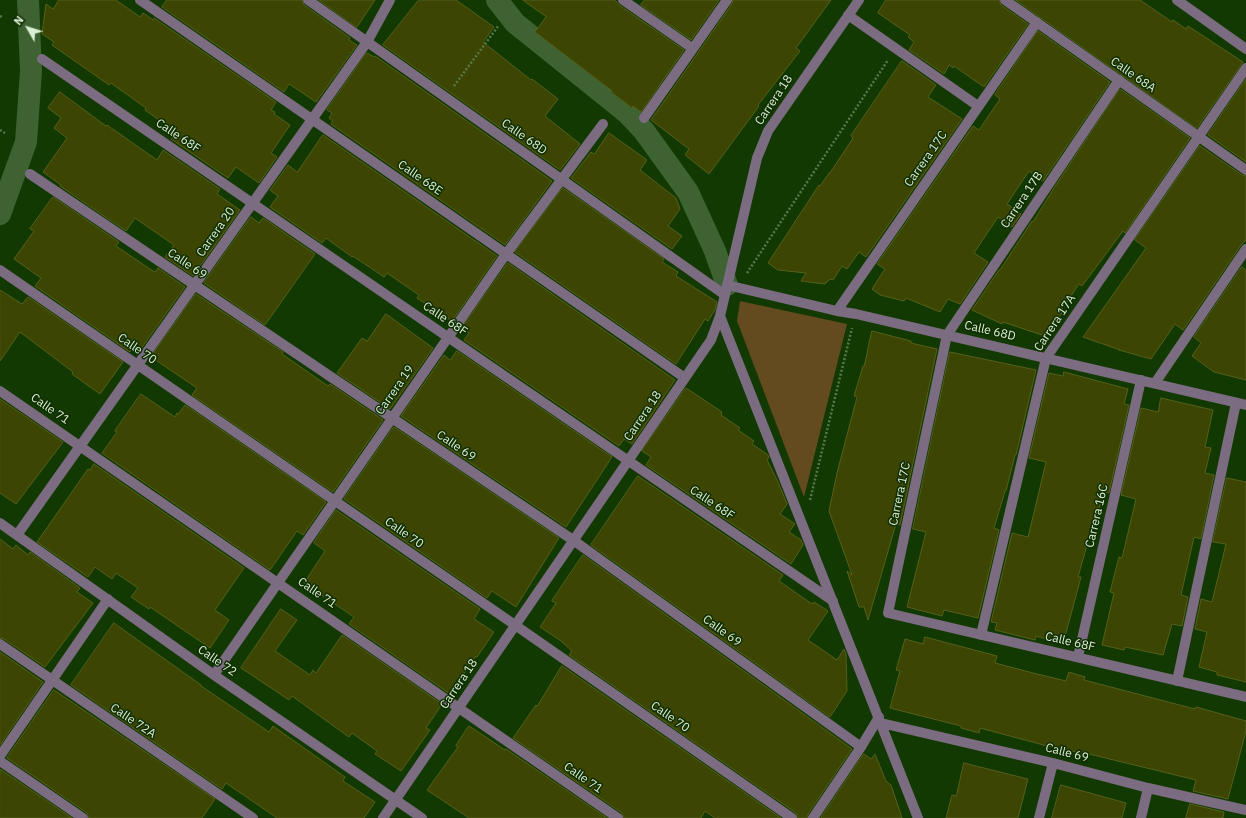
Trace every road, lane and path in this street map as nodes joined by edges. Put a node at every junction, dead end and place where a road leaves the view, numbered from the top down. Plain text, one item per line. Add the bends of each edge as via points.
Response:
1 (140, 0) edge
2 (308, 0) edge
3 (390, 0) edge
4 (624, 0) edge
5 (727, 0) edge
6 (859, 0) edge
7 (1005, 0) edge
8 (1177, 0) edge
9 (848, 15) junction
10 (1037, 22) junction
11 (499, 25) dead end
12 (367, 42) junction
13 (692, 48) junction
14 (896, 48) junction
15 (1246, 49) edge
16 (42, 59) dead end
17 (1246, 68) edge
18 (1119, 80) junction
19 (446, 98) junction
20 (978, 106) junction
21 (644, 118) dead end
22 (312, 119) junction
23 (603, 124) dead end
24 (0, 130) edge
25 (5, 133) dead end
26 (1198, 137) junction
27 (1246, 170) edge
28 (30, 174) dead end
29 (562, 180) junction
30 (253, 203) junction
31 (1246, 249) edge
32 (506, 254) junction
33 (0, 270) edge
34 (195, 285) junction
35 (738, 287) junction
36 (726, 290) junction
37 (837, 311) junction
38 (856, 314) junction
39 (720, 316) junction
40 (947, 335) junction
41 (448, 337) junction
42 (1046, 358) junction
43 (138, 366) junction
44 (685, 378) junction
45 (1141, 380) junction
46 (1155, 383) junction
47 (0, 391) edge
48 (1241, 404) edge
49 (392, 418) junction
50 (81, 446) junction
51 (628, 461) junction
52 (334, 500) junction
53 (0, 523) edge
54 (803, 526) junction
55 (18, 535) junction
56 (573, 540) junction
57 (278, 582) junction
58 (108, 599) junction
59 (833, 601) junction
60 (888, 613) joint
61 (515, 625) junction
62 (981, 635) junction
63 (0, 644) edge
64 (1078, 657) junction
65 (214, 675) junction
66 (52, 681) junction
67 (1177, 681) junction
68 (1246, 697) edge
69 (459, 707) junction
70 (880, 720) junction
71 (861, 747) junction
72 (0, 756) edge
73 (0, 761) edge
74 (1053, 763) junction
75 (1148, 788) junction
76 (395, 800) junction
77 (1245, 811) edge
78 (83, 818) edge
79 (253, 818) edge
80 (383, 818) edge
81 (422, 818) edge
82 (618, 818) edge
83 (792, 818) edge
84 (813, 818) edge
85 (918, 818) edge
86 (1038, 818) edge
87 (1141, 818) edge

1 - 22 street, Calle 68E
2 - 12 street, Calle 68D
3 - 12 street, Carrera 20
4 - 13 street
5 - 13 street
6 - 9 street, Carrera 18
7 - 10 street, Calle 68A
8 - 15 street
9 - 14 street
9 - 36 street, Carrera 18 via 768,131 757,158
10 - 18 street, Calle 68A
10 - 20 street, Carrera 17C
11 - 19 path
12 - 19 street, Calle 68D
12 - 22 street, Carrera 20
13 - 21 street
14 - 20 street
14 - 35 path
16 - 30 street, Calle 68F
17 - 26 street, Carrera 17A
18 - 26 street, Calle 68A
18 - 40 street, Carrera 17B
19 - 29 street, Calle 68D
20 - 37 street, Carrera 17C
22 - 30 street, Carrera 20
22 - 32 street, Calle 68E
23 - 29 street, Carrera 19
24 - 25 path
26 - 27 street, Calle 68A
26 - 42 street, Carrera 17A
28 - 34 street, Calle 69
29 - 32 street, Carrera 19
29 - 36 street, Calle 68D
30 - 34 street, Carrera 20
30 - 41 street, Calle 68F
31 - 46 street
32 - 41 street, Carrera 19
32 - 44 street, Calle 68E
33 - 43 street, Calle 70
34 - 43 street, Carrera 20
34 - 49 street, Calle 69
35 - 36 street, Calle 68D
35 - 37 street, Calle 68D
36 - 39 street, Carrera 18
37 - 38 street, Calle 68D
38 - 40 street, Calle 68D
38 - 54 path
39 - 44 street, Carrera 18 via 711,340
39 - 54 street
40 - 42 street, Calle 68D
40 - 60 street, Carrera 17C
41 - 49 street, Carrera 19
41 - 51 street, Calle 68F
42 - 45 street, Calle 68D
42 - 62 street, Carrera 17A
43 - 50 street, Carrera 20
43 - 52 street, Calle 70
44 - 51 street, Carrera 18
45 - 46 street, Calle 68D
45 - 64 street, Carrera 16C
46 - 48 street, Calle 68D
47 - 50 street, Calle 71
48 - 67 street
49 - 52 street, Carrera 19
49 - 56 street, Calle 69
50 - 55 street, Carrera 20
50 - 57 street, Calle 71
51 - 56 street, Carrera 18
51 - 59 street, Calle 68F
52 - 57 street, Carrera 19
52 - 61 street, Calle 70
53 - 55 street, Calle 72
54 - 59 street
55 - 58 street, Calle 72
56 - 61 street, Carrera 18
56 - 71 street, Calle 69
57 - 65 street, Carrera 19
57 - 69 street, Calle 71
58 - 65 street, Calle 72
58 - 66 street
59 - 70 street
60 - 62 street, Calle 68F
61 - 69 street, Carrera 18
61 - 83 street, Calle 70
62 - 64 street, Calle 68F
63 - 66 street, Calle 72A
64 - 67 street, Calle 68F
65 - 76 street, Calle 72
66 - 72 street
66 - 79 street, Calle 72A
67 - 68 street, Calle 68F
69 - 76 street, Carrera 18
69 - 82 street, Calle 71
70 - 71 street
70 - 74 street, Calle 69
70 - 85 street
71 - 84 street
73 - 78 street
74 - 75 street, Calle 69
74 - 86 street
75 - 77 street, Calle 69
75 - 87 street
76 - 80 street, Carrera 18
76 - 81 street, Calle 72

